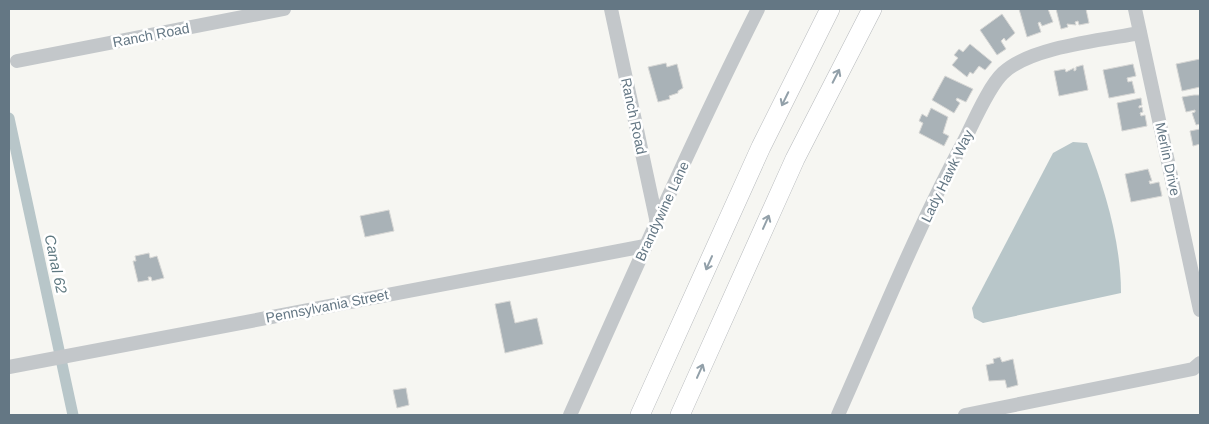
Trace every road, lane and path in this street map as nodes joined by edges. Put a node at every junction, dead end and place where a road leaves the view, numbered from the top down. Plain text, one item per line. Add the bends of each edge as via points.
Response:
1 (284, 9) edge
2 (610, 9) edge
3 (758, 9) edge
4 (830, 9) edge
5 (872, 9) edge
6 (1135, 9) edge
7 (1140, 33) junction
8 (17, 61) dead end
9 (657, 223) junction
10 (646, 246) junction
11 (1200, 310) edge
12 (1200, 363) edge
13 (9, 368) edge
14 (570, 415) edge
15 (640, 415) edge
16 (680, 415) edge
17 (839, 415) edge
18 (965, 415) edge

1 - 8 street, Ranch Road
2 - 9 street, Ranch Road
3 - 9 street, Brandywine Lane
4 -> 15 highway via 762,147
16 -> 5 highway via 795,159
6 - 7 street, Merlin Drive
7 - 11 street, Merlin Drive
7 - 17 street, Lady Hawk Way via 1042,53 1022,60 1003,74 980,108 944,178
9 - 10 street, Brandywine Lane
10 - 13 street, Pennsylvania Street
10 - 14 street, Brandywine Lane
12 - 18 street via 1193,369

